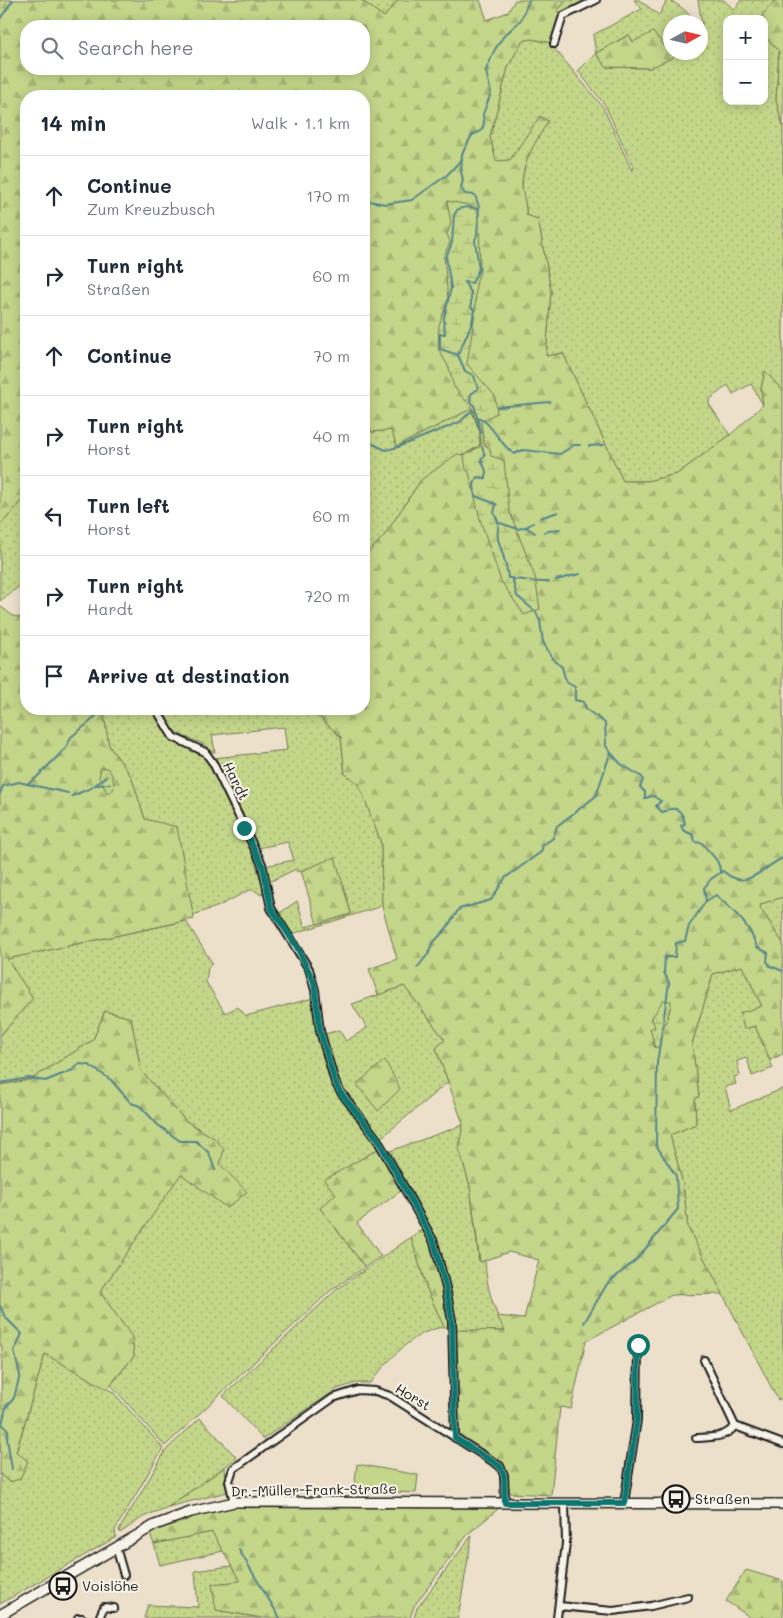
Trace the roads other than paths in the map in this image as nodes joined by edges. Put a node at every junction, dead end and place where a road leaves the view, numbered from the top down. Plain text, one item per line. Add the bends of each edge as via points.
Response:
1 (596, 0) edge
2 (554, 44) dead end
3 (160, 715) edge
4 (638, 1345) dead end
5 (704, 1360) dead end
6 (735, 1426) junction
7 (455, 1438) junction
8 (696, 1438) dead end
9 (783, 1444) edge
10 (234, 1502) junction
11 (505, 1503) junction
12 (565, 1503) junction
13 (624, 1503) junction
14 (783, 1504) edge
15 (116, 1546) junction
16 (124, 1575) dead end
17 (688, 1597) dead end
18 (559, 1606) junction
19 (114, 1608) dead end
20 (4, 1615) edge
21 (78, 1618) edge
22 (82, 1618) edge
23 (99, 1618) edge
24 (557, 1618) edge

1 - 2 street via 563,16
3 - 7 street, Hardt via 174,737 205,752 214,763 262,864 271,908 312,976 320,1031 335,1082 377,1138 434,1242 452,1321
4 - 13 street via 637,1420
5 - 6 street
6 - 8 street via 720,1436
6 - 9 street
7 - 10 street, Horst via 390,1396 375,1391 348,1391 333,1398 233,1469 230,1482
7 - 11 street, Horst via 500,1466 504,1475
10 - 11 main road, Dr.-Müller-Frank-Straße
10 - 15 main road, Dr.-Müller-Frank-Straße via 174,1517
11 - 12 main road, Dr.-Müller-Frank-Straße
12 - 13 main road
12 - 18 street via 566,1543
13 - 14 main road
15 - 16 street
15 - 20 main road, Dr.-Müller-Frank-Straße
17 - 18 street via 613,1611
18 - 24 street
19 - 23 street via 104,1607
21 - 22 street

